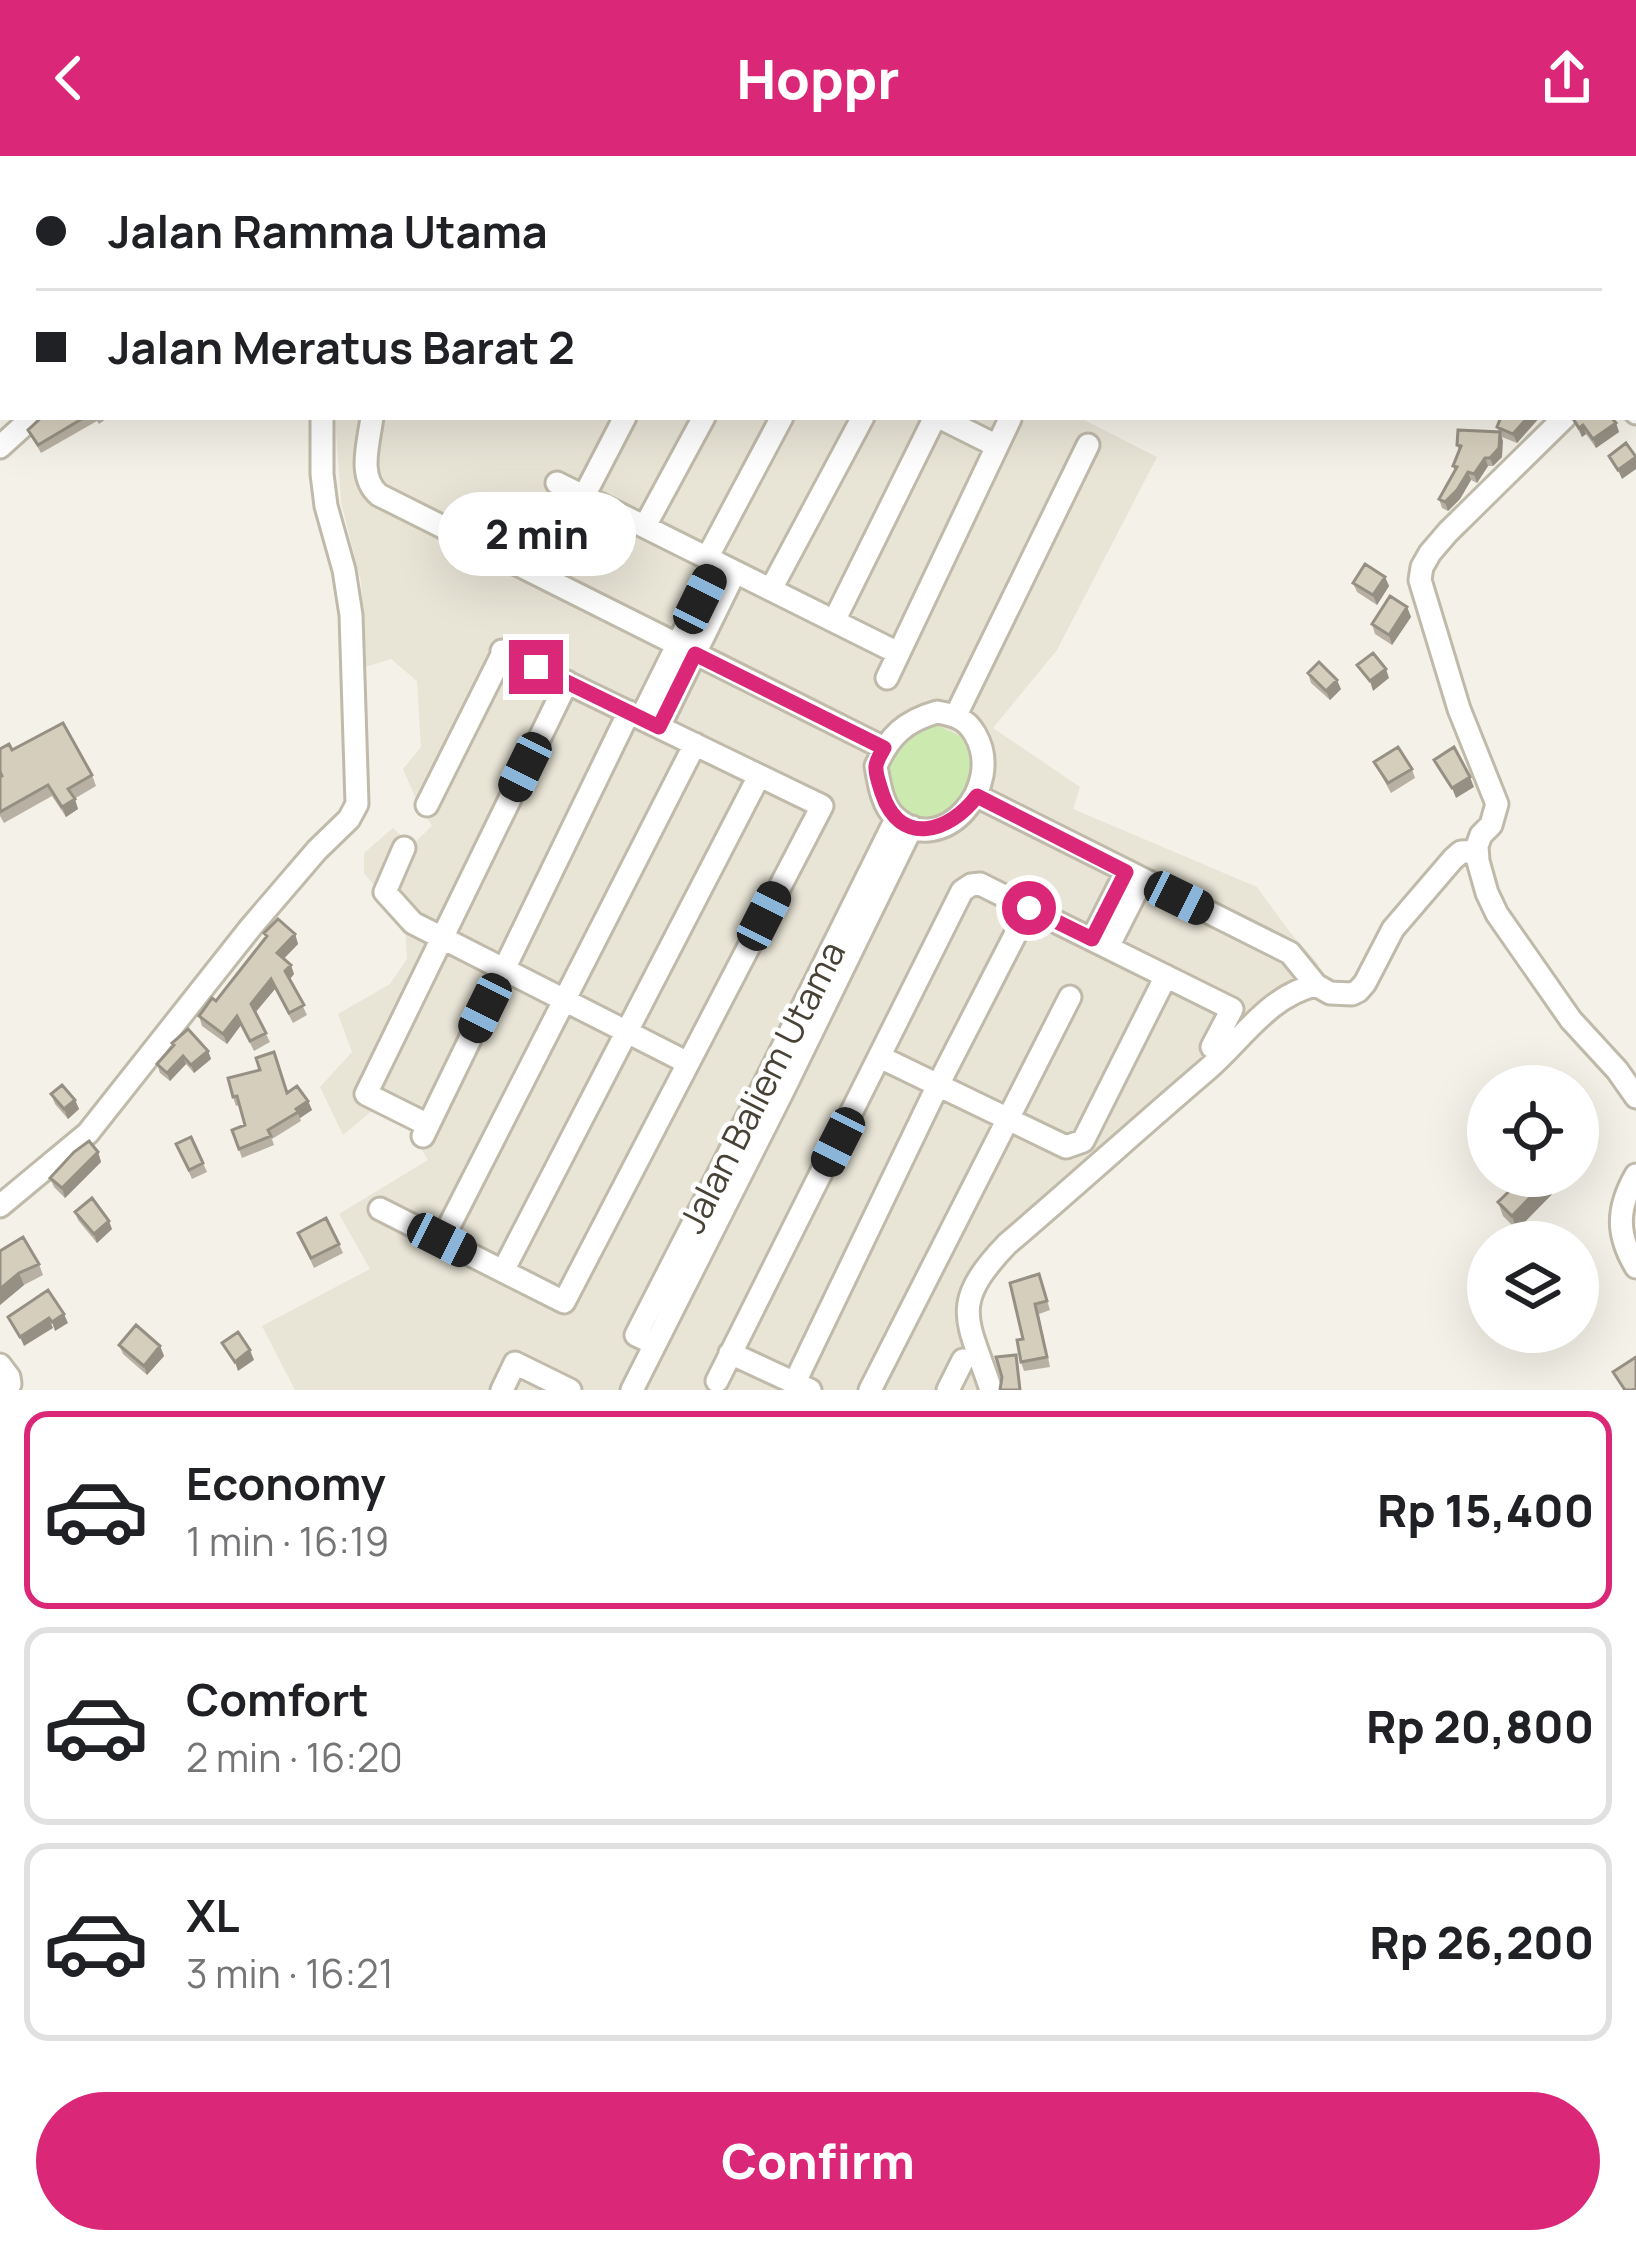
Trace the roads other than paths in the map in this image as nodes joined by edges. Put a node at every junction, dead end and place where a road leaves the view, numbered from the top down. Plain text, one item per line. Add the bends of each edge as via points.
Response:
1 (30, 420) edge
2 (322, 420) edge
3 (371, 420) edge
4 (623, 420) edge
5 (702, 420) edge
6 (781, 420) edge
7 (860, 420) edge
8 (935, 420) edge
9 (943, 420) edge
10 (1010, 420) edge
11 (1562, 420) edge
12 (1088, 445) dead end
13 (998, 446) junction
14 (0, 448) edge
15 (557, 482) dead end
16 (584, 496) junction
17 (645, 526) junction
18 (720, 564) junction
19 (771, 589) junction
20 (834, 621) junction
21 (686, 649) junction
22 (898, 653) junction
23 (886, 678) dead end
24 (567, 682) junction
25 (956, 715) junction
26 (643, 719) junction
27 (695, 744) junction
28 (884, 748) junction
29 (759, 776) junction
30 (977, 796) junction
31 (427, 805) dead end
32 (904, 823) junction
33 (404, 848) dead end
34 (1477, 851) junction
35 (1134, 876) junction
36 (1029, 908) junction
37 (442, 938) junction
38 (1100, 943) junction
39 (504, 970) junction
40 (1166, 976) junction
41 (1316, 985) junction
42 (1070, 997) dead end
43 (565, 1000) junction
44 (626, 1032) junction
45 (1212, 1047) dead end
46 (880, 1057) junction
47 (688, 1063) junction
48 (938, 1085) junction
49 (1636, 1097) edge
50 (1008, 1120) junction
51 (1636, 1175) edge
52 (0, 1206) edge
53 (380, 1209) dead end
54 (442, 1240) junction
55 (1636, 1267) edge
56 (502, 1271) junction
57 (730, 1353) junction
58 (963, 1360) dead end
59 (0, 1365) edge
60 (519, 1381) edge
61 (717, 1381) dead end
62 (802, 1386) edge
63 (5, 1390) edge
64 (571, 1390) edge
65 (632, 1390) edge
66 (871, 1390) edge
67 (948, 1390) edge
68 (991, 1390) edge

1 - 14 street
2 - 52 street via 326,506 351,615 357,804 88,1133
3 - 21 street via 365,476 379,495
4 - 16 street
5 - 17 street
6 - 18 street
7 - 19 street
8 - 20 street
9 - 13 street
10 - 13 street
11 - 34 street via 1422,567 1459,709 1497,803
12 - 25 street
13 - 22 street
15 - 16 street
16 - 17 street
17 - 18 street
18 - 19 street
18 - 21 street
19 - 20 street
20 - 22 street
21 - 26 street
21 - 28 street
22 - 23 street
24 - 26 street
24 - 31 street via 503,651
24 - 37 street
25 - 28 street via 914,718
25 - 30 street via 982,746
26 - 27 street
26 - 39 street
27 - 29 street
27 - 43 street
28 - 32 street via 878,781
29 - 44 street
29 - 47 street via 822,806
30 - 32 street via 931,830
30 - 35 street
32 - 65 street, Jalan Baliem Utama via 636,1335 655,1344
33 - 37 street via 385,892 413,923
34 - 41 street via 1453,859 1393,929 1358,991
34 - 49 street via 1497,914
35 - 38 street
35 - 41 street via 1290,953
36 - 38 street
36 - 46 street via 980,884 962,891
36 - 48 street
37 - 39 street
37 - 39 street via 366,1094 426,1131
38 - 40 street
39 - 43 street
40 - 45 street via 1232,1009
40 - 50 street via 1083,1141 1066,1147
41 - 68 street via 1274,1005 987,1264 968,1319
42 - 50 street
43 - 44 street
43 - 54 street
44 - 47 street
44 - 56 street
46 - 48 street
46 - 57 street
47 - 56 street via 564,1302
48 - 50 street
48 - 62 street
50 - 66 street
51 - 55 street via 1620,1208
53 - 54 street
54 - 56 street
57 - 61 street
57 - 62 street
58 - 67 street
59 - 63 street via 9,1377
60 - 64 street

